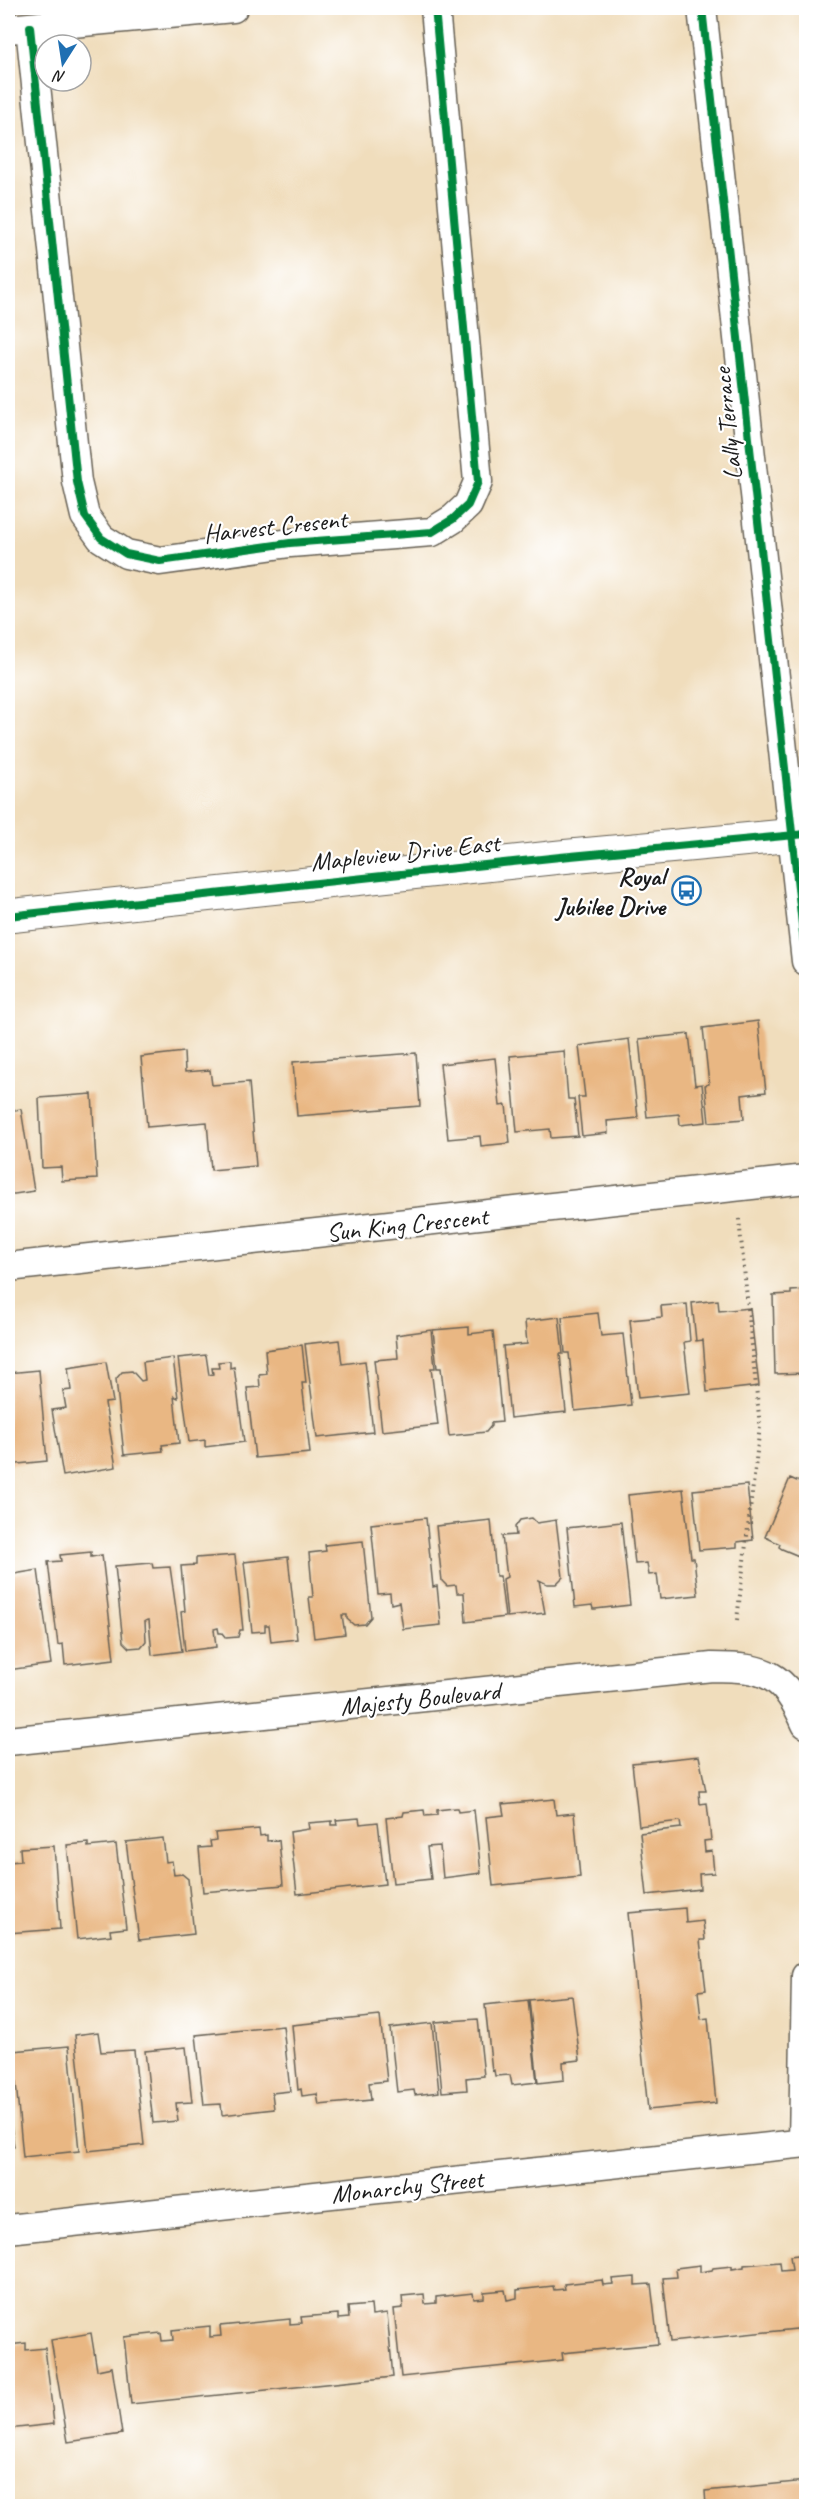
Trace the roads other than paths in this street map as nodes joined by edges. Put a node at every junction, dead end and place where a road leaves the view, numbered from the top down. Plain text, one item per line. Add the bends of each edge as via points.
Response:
1 (233, 8) edge
2 (435, 8) edge
3 (702, 8) edge
4 (19, 28) edge
5 (801, 835) edge
6 (8, 916) edge
7 (807, 961) edge
8 (807, 1179) edge
9 (8, 1267) edge
10 (807, 1724) edge
11 (8, 1741) edge
12 (807, 1976) edge
13 (805, 2143) edge
14 (8, 2229) edge

1 - 4 street
2 - 4 street, Harvest Cresent via 478,482 468,505 432,532 290,543 160,561 126,554 101,538 85,516 77,482
3 - 5 street, Lally Terrace
5 - 6 main road, Mapleview Drive East
5 - 7 street
8 - 9 street, Sun King Crescent
10 - 11 street, Majesty Boulevard via 797,1702 777,1679 748,1667 712,1667
12 - 13 street
13 - 14 street, Monarchy Street

